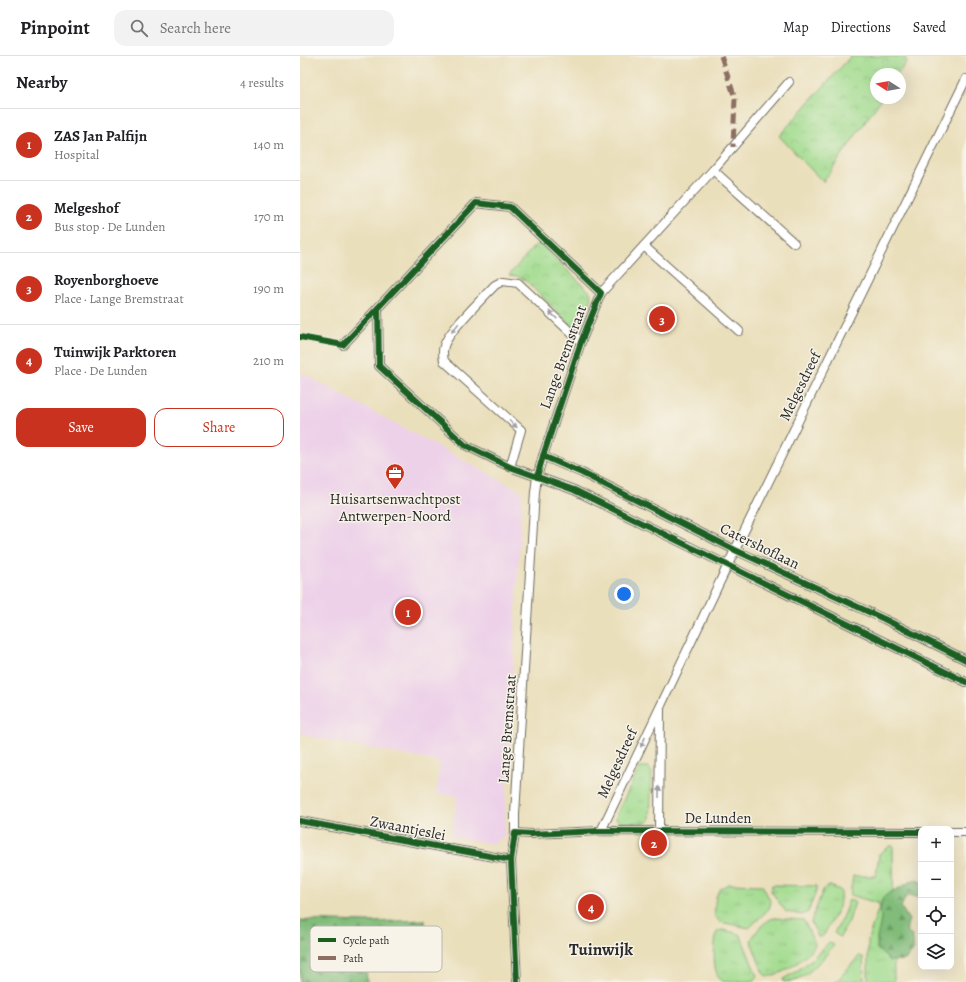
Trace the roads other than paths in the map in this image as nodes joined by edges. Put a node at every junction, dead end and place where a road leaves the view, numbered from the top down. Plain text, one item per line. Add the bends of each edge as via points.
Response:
1 (966, 79) edge
2 (789, 82) dead end
3 (713, 170) junction
4 (794, 243) dead end
5 (644, 246) junction
6 (601, 293) junction
7 (378, 308) junction
8 (739, 331) dead end
9 (581, 342) junction
10 (343, 345) dead end
11 (542, 456) junction
12 (510, 467) junction
13 (537, 477) junction
14 (735, 550) junction
15 (728, 566) junction
16 (966, 660) edge
17 (966, 682) edge
18 (660, 707) junction
19 (300, 820) edge
20 (600, 831) junction
21 (659, 831) junction
22 (918, 832) edge
23 (954, 832) edge
24 (966, 832) edge
25 (515, 833) junction
26 (511, 860) junction
27 (517, 982) edge

1 - 14 street, Melgesdreef
2 - 3 street, Lange Bremstraat
3 - 4 street
3 - 5 street, Lange Bremstraat
5 - 6 street, Lange Bremstraat
5 - 8 street
6 - 7 street, Lange Bremstraat via 510,207 476,203
6 - 9 street, Lange Bremstraat
7 - 10 street, Lange Bremstraat
7 - 12 street via 379,366 465,445
9 - 11 street, Lange Bremstraat
9 -> 12 street, Lange Bremstraat via 518,283 503,282 495,285 454,329 444,344 444,361 520,430
11 - 13 street, Lange Bremstraat
11 - 14 street, Catershoflaan via 582,472
12 - 13 street
13 - 15 street via 574,490
13 - 25 street, Lange Bremstraat
14 - 15 street, Melgesdreef
14 - 16 street, Catershoflaan
15 - 17 street
15 - 18 street, Melgesdreef
18 -> 20 street, Melgesdreef
21 -> 18 street, Melgesdreef
19 - 26 street, Zwaantjeslei
20 - 21 street, De Lunden
20 - 25 street, De Lunden
21 - 22 street, De Lunden
23 - 24 street
25 - 26 street, Lange Bremstraat
26 - 27 street, Lange Bremstraat

